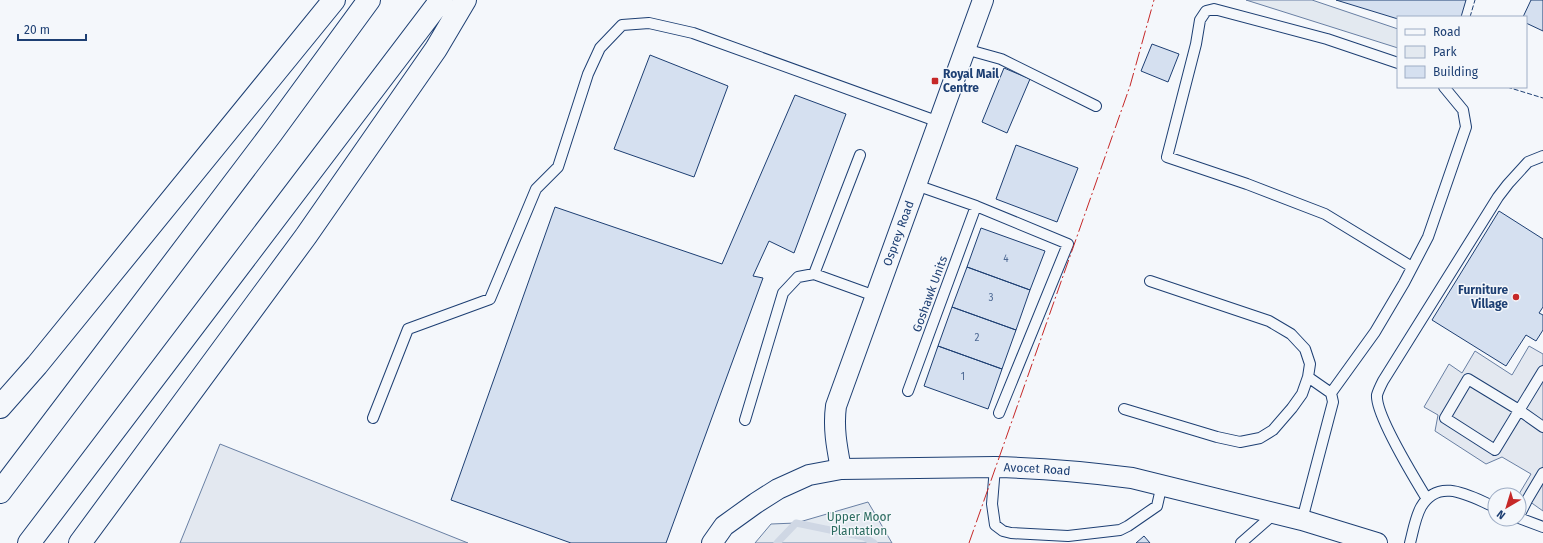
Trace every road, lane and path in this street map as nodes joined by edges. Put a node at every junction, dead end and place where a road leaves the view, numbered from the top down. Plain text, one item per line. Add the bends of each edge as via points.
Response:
1 (334, 0) edge
2 (369, 0) edge
3 (441, 0) edge
4 (465, 0) edge
5 (983, 0) edge
6 (965, 49) junction
7 (1397, 63) edge
8 (1445, 88) edge
9 (1096, 106) dead end
10 (939, 122) junction
11 (860, 155) dead end
12 (1543, 156) edge
13 (916, 185) junction
14 (976, 206) junction
15 (1412, 267) junction
16 (814, 274) junction
17 (1150, 281) dead end
18 (875, 296) junction
19 (1543, 371) edge
20 (1308, 377) junction
21 (908, 391) dead end
22 (1331, 393) junction
23 (0, 406) edge
24 (1124, 409) dead end
25 (1519, 410) junction
26 (999, 413) dead end
27 (373, 418) dead end
28 (745, 420) dead end
29 (1543, 427) edge
30 (995, 467) junction
31 (841, 469) junction
32 (1543, 473) edge
33 (1162, 484) junction
34 (0, 492) edge
35 (1427, 499) junction
36 (1527, 500) edge
37 (1487, 504) edge
38 (1274, 514) junction
39 (1302, 520) junction
40 (1527, 520) edge
41 (1543, 527) edge
42 (1347, 539) edge
43 (29, 543) edge
44 (80, 543) edge
45 (712, 543) edge
46 (1241, 543) edge
47 (1377, 543) edge
48 (1410, 543) edge

1 - 23 highway via 37,365
2 - 34 highway
3 - 43 highway
4 - 44 highway via 436,49 306,236
5 - 6 street, Osprey Road
6 - 9 lane via 1001,59
6 - 10 street, Osprey Road
7 - 15 lane via 1327,39 1214,9 1206,11 1200,20 1167,157 1325,214
8 - 15 lane via 1463,110 1466,127 1428,236
10 - 13 street, Osprey Road
10 - 27 lane via 693,33 649,23 622,25 600,48 588,74 558,167 536,189 490,299 408,329
11 - 16 lane
12 - 35 lane via 1528,162 1498,197 1383,381 1377,396 1380,410 1401,455
13 - 14 lane
13 - 18 street, Osprey Road
14 - 21 lane, Goshawk Units
14 - 26 lane via 1068,244
15 - 22 lane via 1375,332
16 - 18 lane
16 - 28 lane via 798,277 783,293
17 - 20 lane via 1268,321 1291,334 1305,349 1310,364
18 - 31 street, Osprey Road via 836,406 834,421
19 - 25 lane
20 - 22 lane
20 - 24 lane via 1302,394 1272,430 1260,438 1240,442
22 - 39 lane via 1333,402
25 - 25 lane via 1495,450 1445,418 1468,379
25 - 29 lane
30 - 31 street, Avocet Road
30 - 33 street, Avocet Road via 1105,474
30 - 33 lane via 992,504 995,525 1011,533 1068,536 1120,530 1157,506
31 - 45 street, Avocet Road via 809,475 778,489 724,526
32 - 36 lane
33 - 38 street, Avocet Road
35 - 37 lane via 1440,491 1450,490
35 - 48 lane via 1420,508
38 - 39 street, Avocet Road
38 - 46 lane
39 - 42 street, Avocet Road
40 - 41 lane
42 - 47 street, Avocet Road

